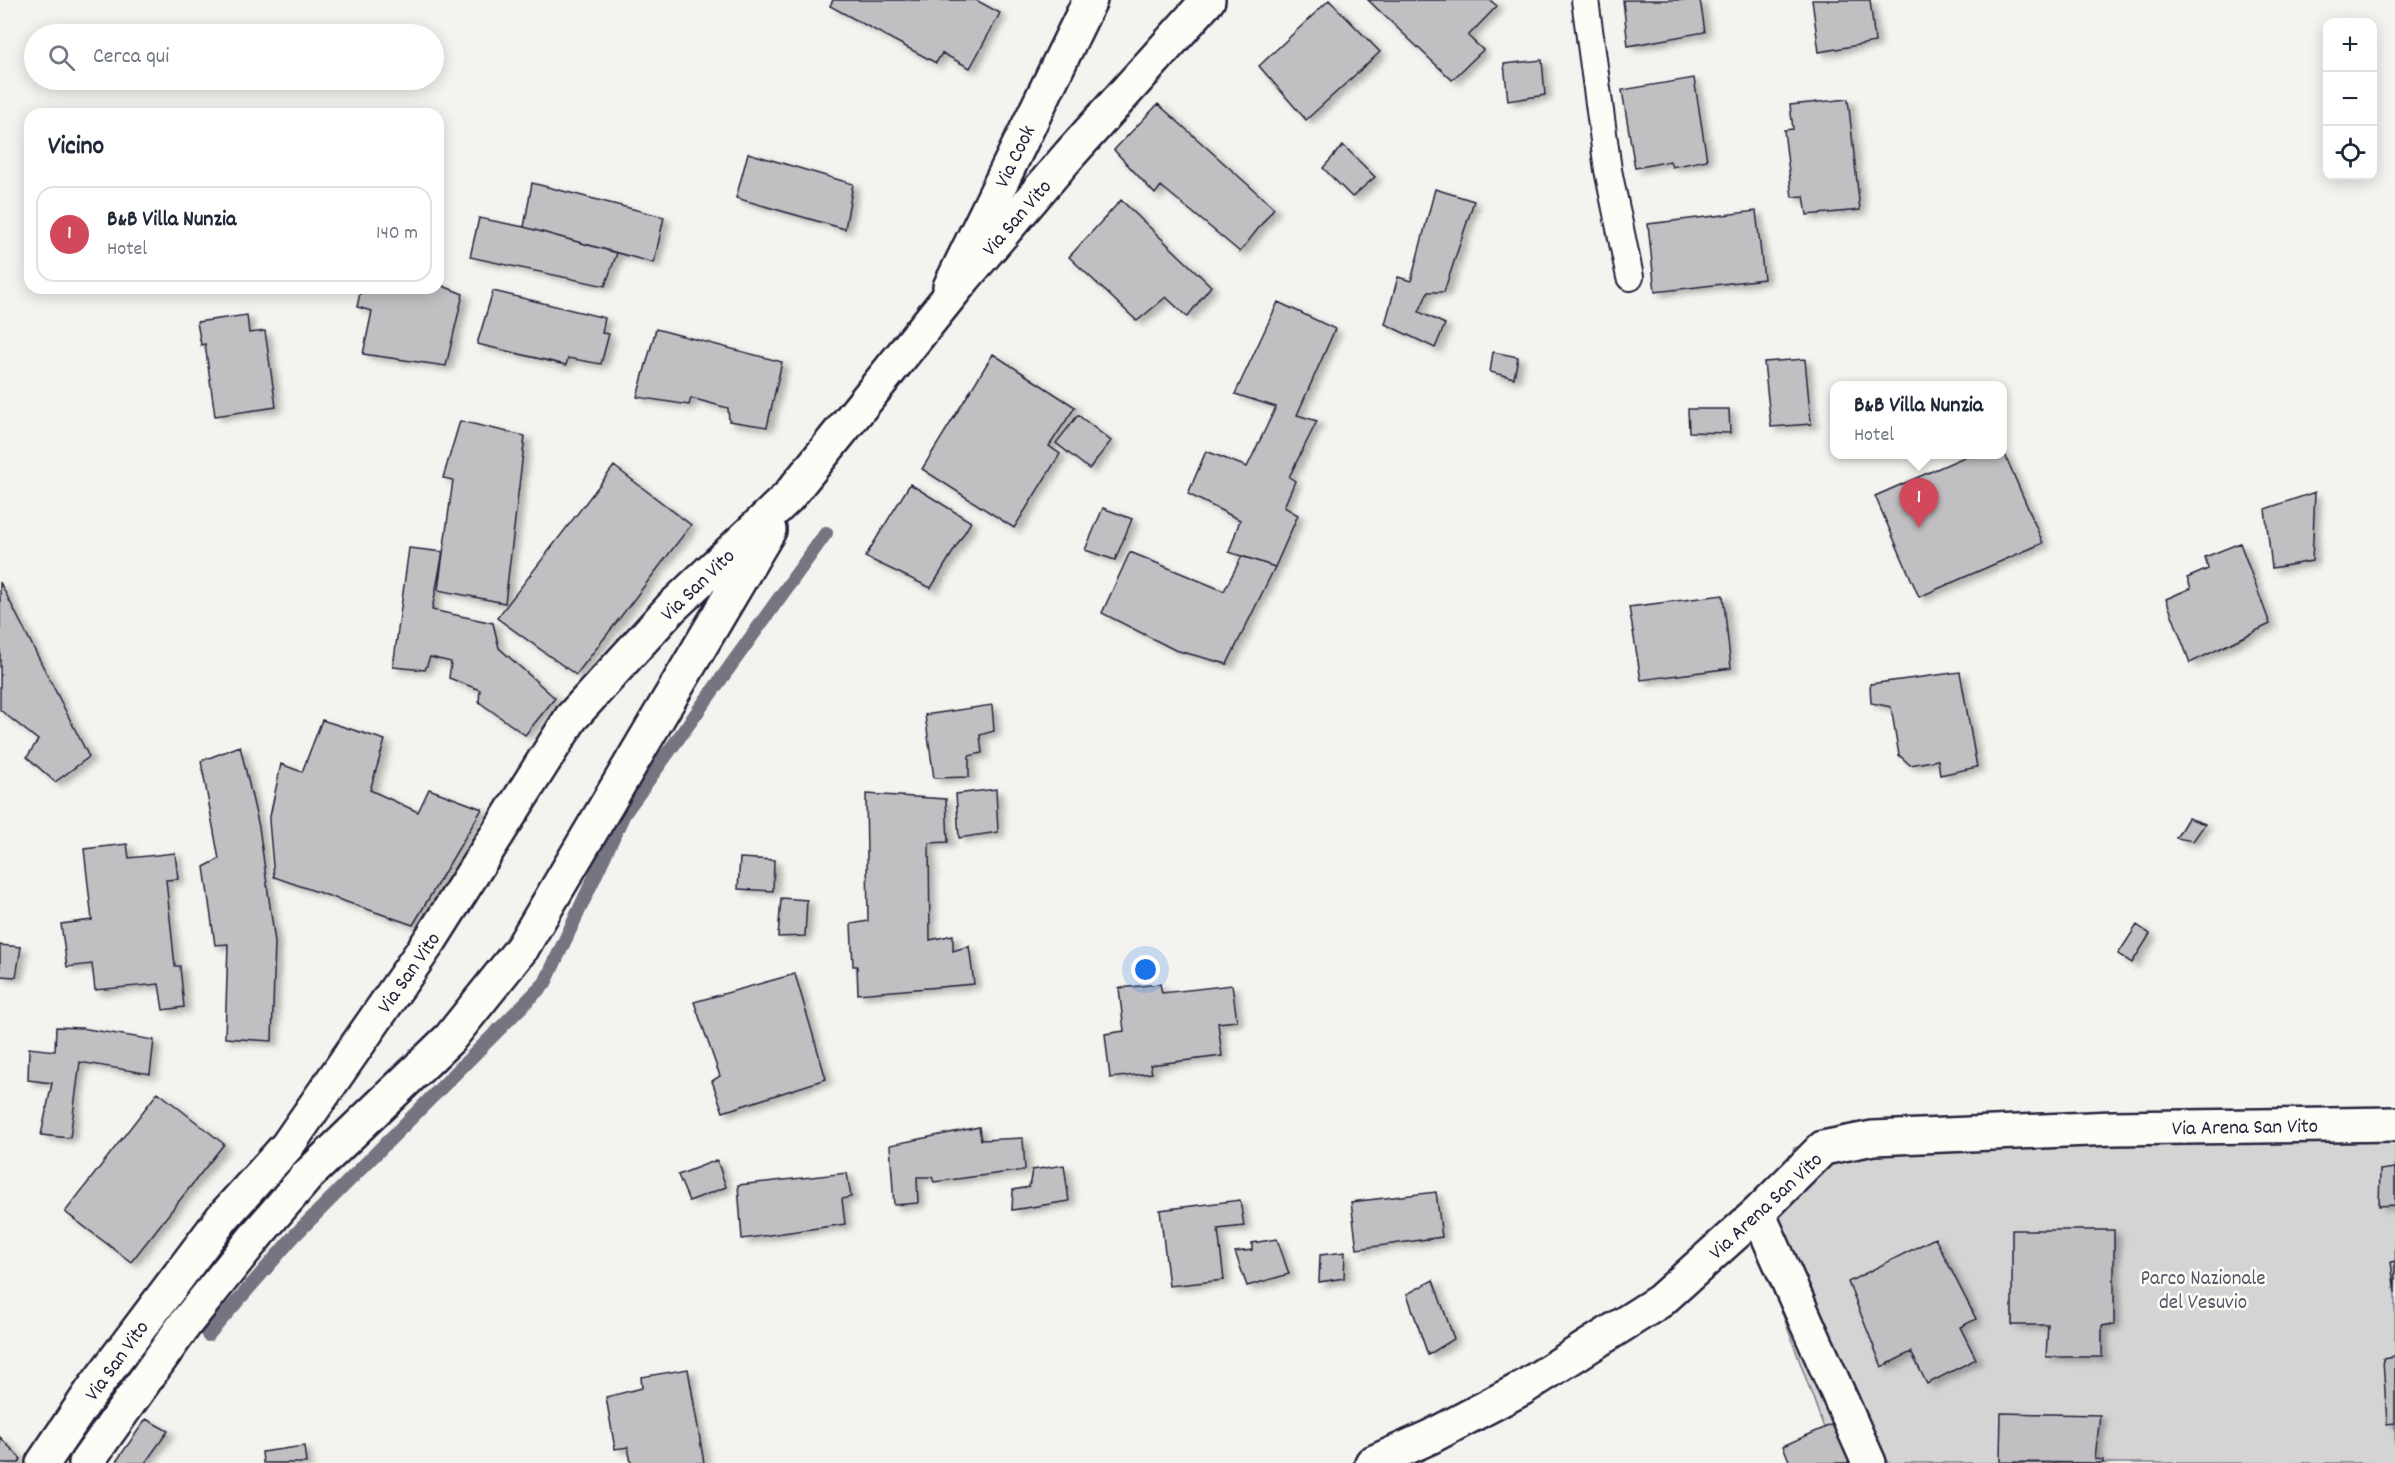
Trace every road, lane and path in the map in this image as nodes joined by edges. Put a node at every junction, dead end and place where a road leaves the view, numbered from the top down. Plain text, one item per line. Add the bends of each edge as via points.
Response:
1 (1090, 0) edge
2 (1208, 0) edge
3 (1585, 0) edge
4 (1630, 277) dead end
5 (938, 312) junction
6 (788, 497) junction
7 (2395, 1124) edge
8 (1758, 1213) junction
9 (43, 1463) edge
10 (86, 1463) edge
11 (1372, 1463) edge
12 (1869, 1463) edge

1 - 5 street, Via Cook
2 - 5 street, Via San Vito via 1070,154
3 - 4 lane via 1608,170
5 - 6 street, Via San Vito
6 - 9 street, Via San Vito via 671,608 571,718 437,929 287,1146 223,1217
6 - 10 street, Via San Vito via 522,948 450,1038 308,1175 259,1232 185,1324
7 - 8 street, Via Arena San Vito via 2113,1128 1873,1138 1823,1148
8 - 11 street, Via Arena San Vito via 1660,1301 1521,1389
8 - 12 street

